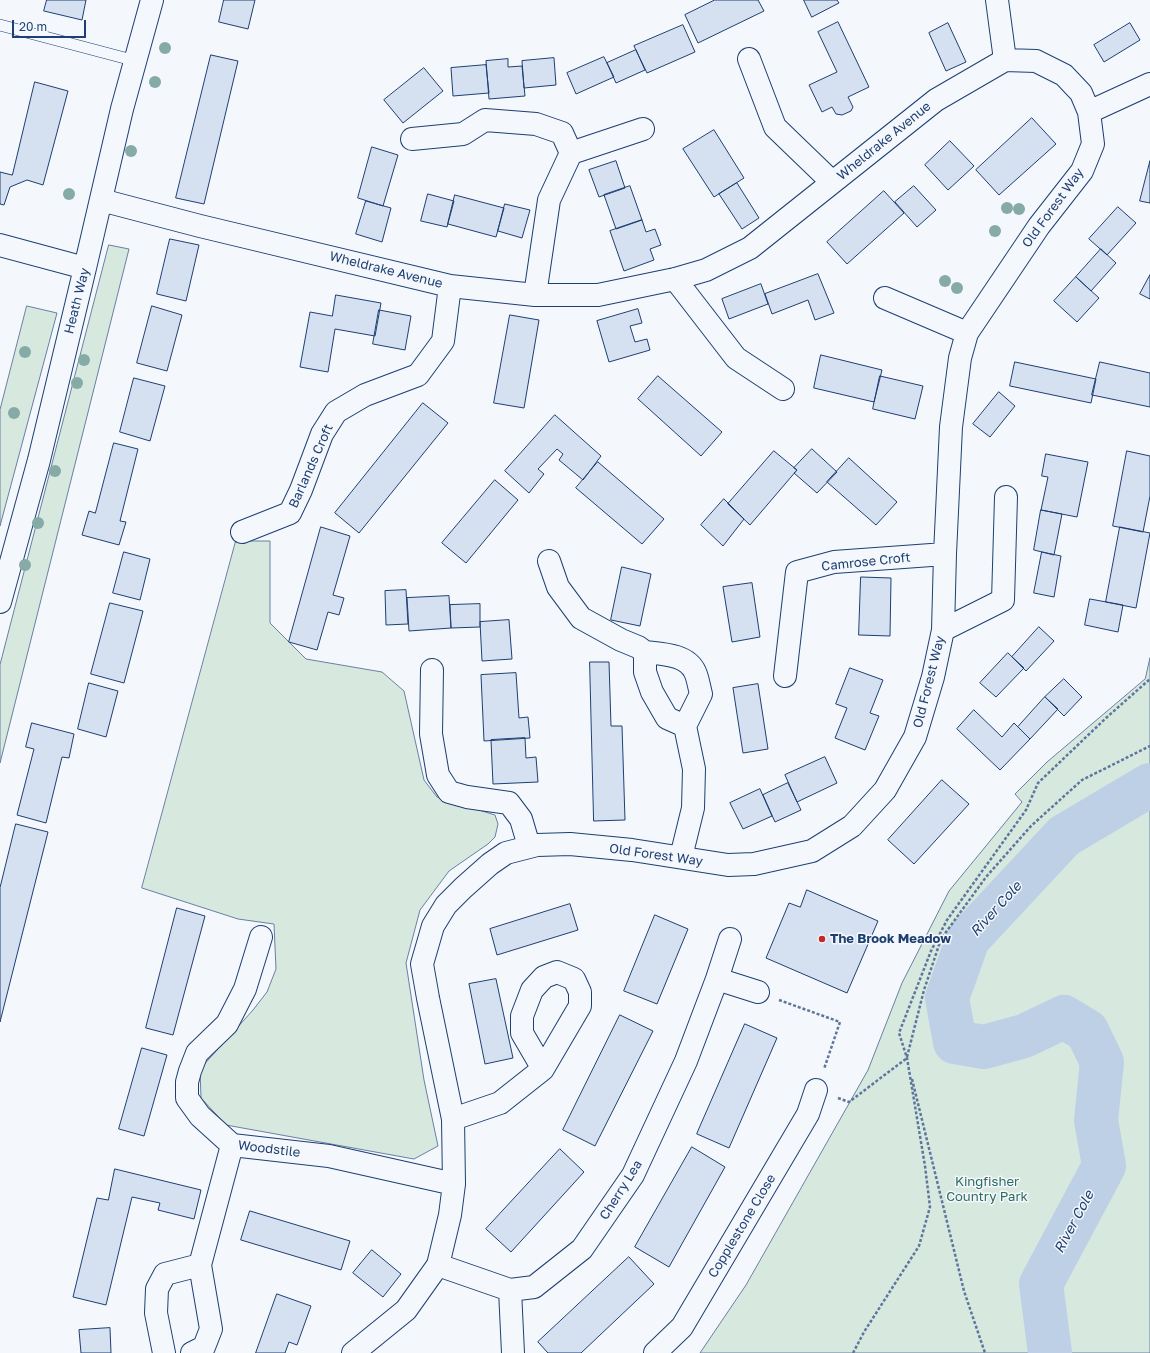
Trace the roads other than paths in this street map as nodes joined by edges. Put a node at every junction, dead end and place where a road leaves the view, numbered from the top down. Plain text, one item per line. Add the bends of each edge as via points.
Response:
1 (152, 0) edge
2 (997, 0) edge
3 (0, 24) edge
4 (749, 59) dead end
5 (1005, 60) junction
6 (136, 61) junction
7 (1150, 84) edge
8 (1089, 112) junction
9 (643, 129) dead end
10 (412, 139) dead end
11 (571, 153) junction
12 (832, 182) junction
13 (101, 200) junction
14 (0, 245) edge
15 (85, 268) junction
16 (675, 279) junction
17 (450, 286) junction
18 (535, 295) junction
19 (885, 298) dead end
20 (967, 333) junction
21 (783, 389) dead end
22 (1006, 497) dead end
23 (242, 532) dead end
24 (944, 554) junction
25 (549, 561) dead end
26 (0, 602) edge
27 (943, 630) junction
28 (645, 652) junction
29 (432, 670) dead end
30 (785, 676) dead end
31 (685, 726) junction
32 (530, 846) junction
33 (681, 857) junction
34 (261, 938) dead end
35 (730, 939) dead end
36 (717, 979) junction
37 (758, 992) road end
38 (543, 1069) dead end
39 (816, 1090) road end
40 (453, 1119) junction
41 (232, 1145) junction
42 (454, 1184) junction
43 (200, 1265) junction
44 (438, 1265) junction
45 (510, 1290) junction
46 (164, 1353) edge
47 (192, 1353) edge
48 (353, 1353) edge
49 (513, 1353) edge
50 (654, 1353) edge

1 - 6 street, Heath Way
2 - 5 street
3 - 6 lane
4 - 12 street via 775,127
5 - 8 street via 1036,61 1064,75 1081,93
5 - 12 street, Wheldrake Avenue via 936,100
6 - 13 street, Heath Way
7 - 8 street
8 - 20 street, Old Forest Way via 1093,144 1082,172 1039,226
9 - 11 street
10 - 11 street via 463,134 485,120 536,124 562,133
11 - 18 street via 549,200
12 - 16 street, Wheldrake Avenue via 750,248 706,270
13 - 15 street, Heath Way
13 - 17 street, Wheldrake Avenue
14 - 15 street
15 - 26 street, Heath Way
16 - 18 street, Wheldrake Avenue via 598,295
16 - 21 street via 736,358
17 - 18 street, Wheldrake Avenue
17 - 23 street, Barlands Croft via 444,341 418,374 366,395 336,412 322,434 290,513
19 - 20 street
20 - 24 street, Old Forest Way via 960,358 951,427
22 - 27 street via 1003,600
24 - 27 street, Old Forest Way
24 - 30 street, Camrose Croft via 834,562 797,572
25 - 28 street via 558,587 581,618
27 - 33 street, Old Forest Way via 933,677 915,736 885,790 852,826 812,851 754,864 728,866
28 - 31 street via 645,672 652,692 667,718
28 - 31 street via 676,656 685,660 695,671 701,694
29 - 32 street via 430,734 438,774 448,792 509,803 521,819
31 - 33 street via 694,769 693,808
32 - 33 street, Old Forest Way via 570,844
32 - 40 street, Old Forest Way via 506,853 490,864 446,905 433,926 422,964
34 - 41 street, Woodstile via 245,989 227,1024 197,1053 186,1082 187,1098 200,1116
35 - 36 street, Cherry Lea
36 - 37 street
36 - 45 street, Cherry Lea via 686,1061 633,1175 582,1249 534,1287
38 - 40 street via 500,1103
39 - 50 street, Copplestone Close via 808,1114 682,1327
40 - 42 street, Old Forest Way
41 - 42 street, Woodstile via 329,1156
41 - 43 street
42 - 44 street, Old Forest Way via 450,1216
43 - 46 street via 165,1274 157,1290 156,1313
43 - 47 street via 211,1329 204,1347
44 - 45 street, Cherry Lea
44 - 48 street, Old Forest Way via 406,1310
45 - 49 street

